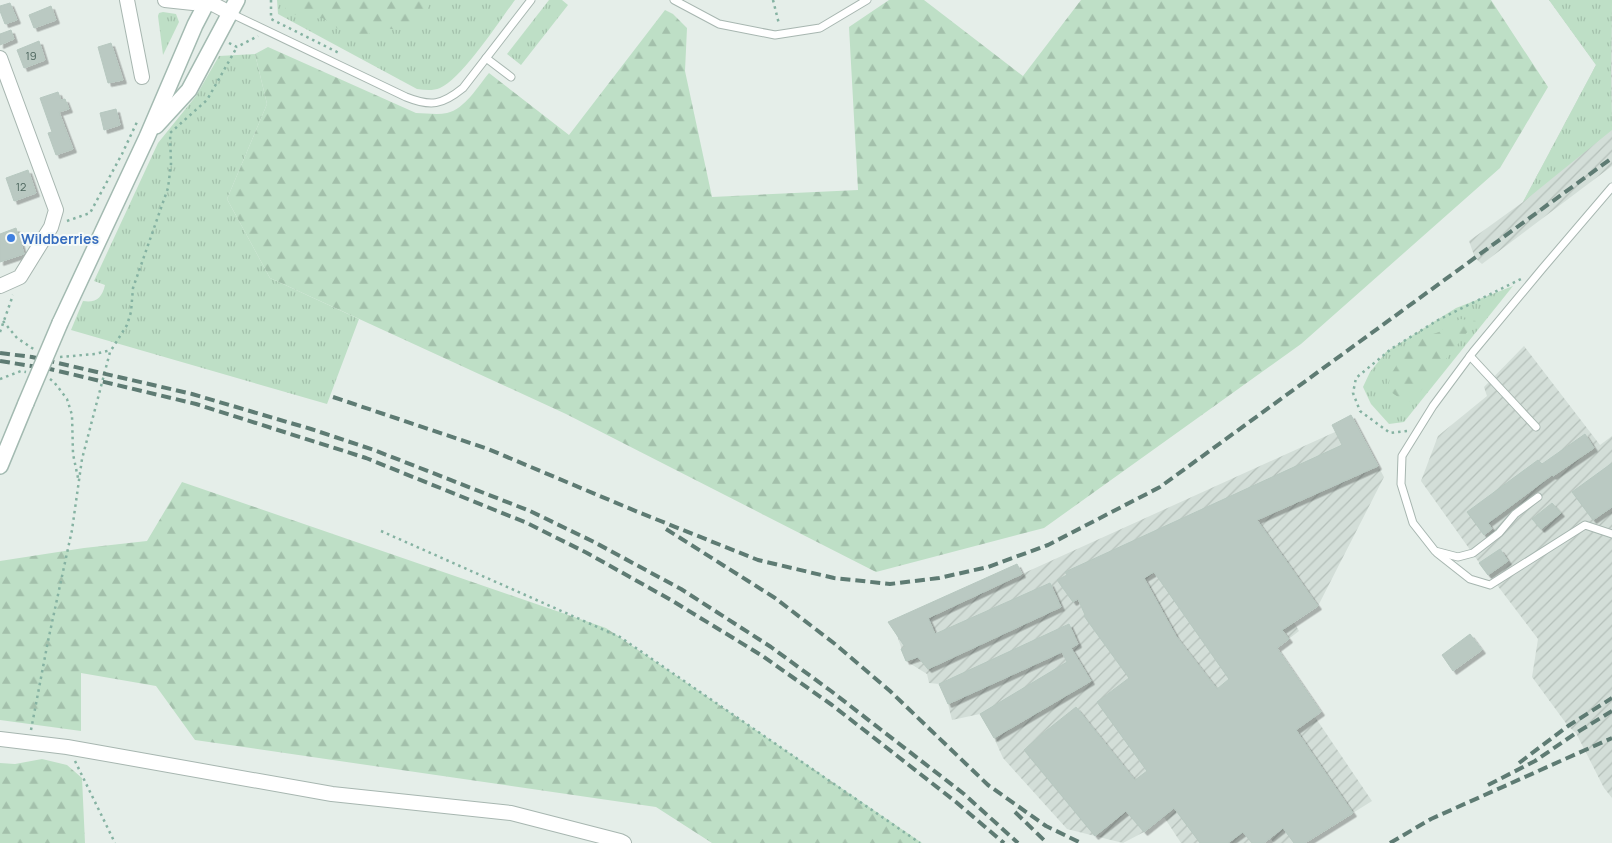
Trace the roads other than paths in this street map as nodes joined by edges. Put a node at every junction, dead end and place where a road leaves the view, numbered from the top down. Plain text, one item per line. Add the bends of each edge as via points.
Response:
1 (128, 0) edge
2 (165, 0) edge
3 (531, 0) edge
4 (674, 0) edge
5 (867, 0) edge
6 (208, 1) edge
7 (234, 7) edge
8 (0, 58) edge
9 (486, 58) junction
10 (142, 77) dead end
11 (511, 77) dead end
12 (147, 137) junction
13 (1612, 187) edge
14 (0, 286) edge
15 (1470, 356) junction
16 (1536, 427) dead end
17 (0, 466) edge
18 (1538, 497) dead end
19 (1612, 534) edge
20 (1435, 551) junction
21 (0, 739) edge
22 (624, 843) edge

1 - 10 street
2 - 6 street
3 - 9 lane
4 - 5 lane via 719,24 775,35 820,28
6 - 7 street
6 - 12 street
7 - 9 lane via 421,103 438,103 449,98 463,88
7 - 12 street via 189,90
8 - 14 street via 56,210 51,227 20,277
9 - 11 lane
12 - 17 street, bridge via 60,323
13 - 15 lane
15 - 16 lane
15 - 20 lane via 1402,456 1401,484 1413,523
18 - 20 lane via 1473,553 1458,557
19 - 20 lane via 1584,525 1490,584 1470,579
21 - 22 street via 68,747 332,794 511,813

